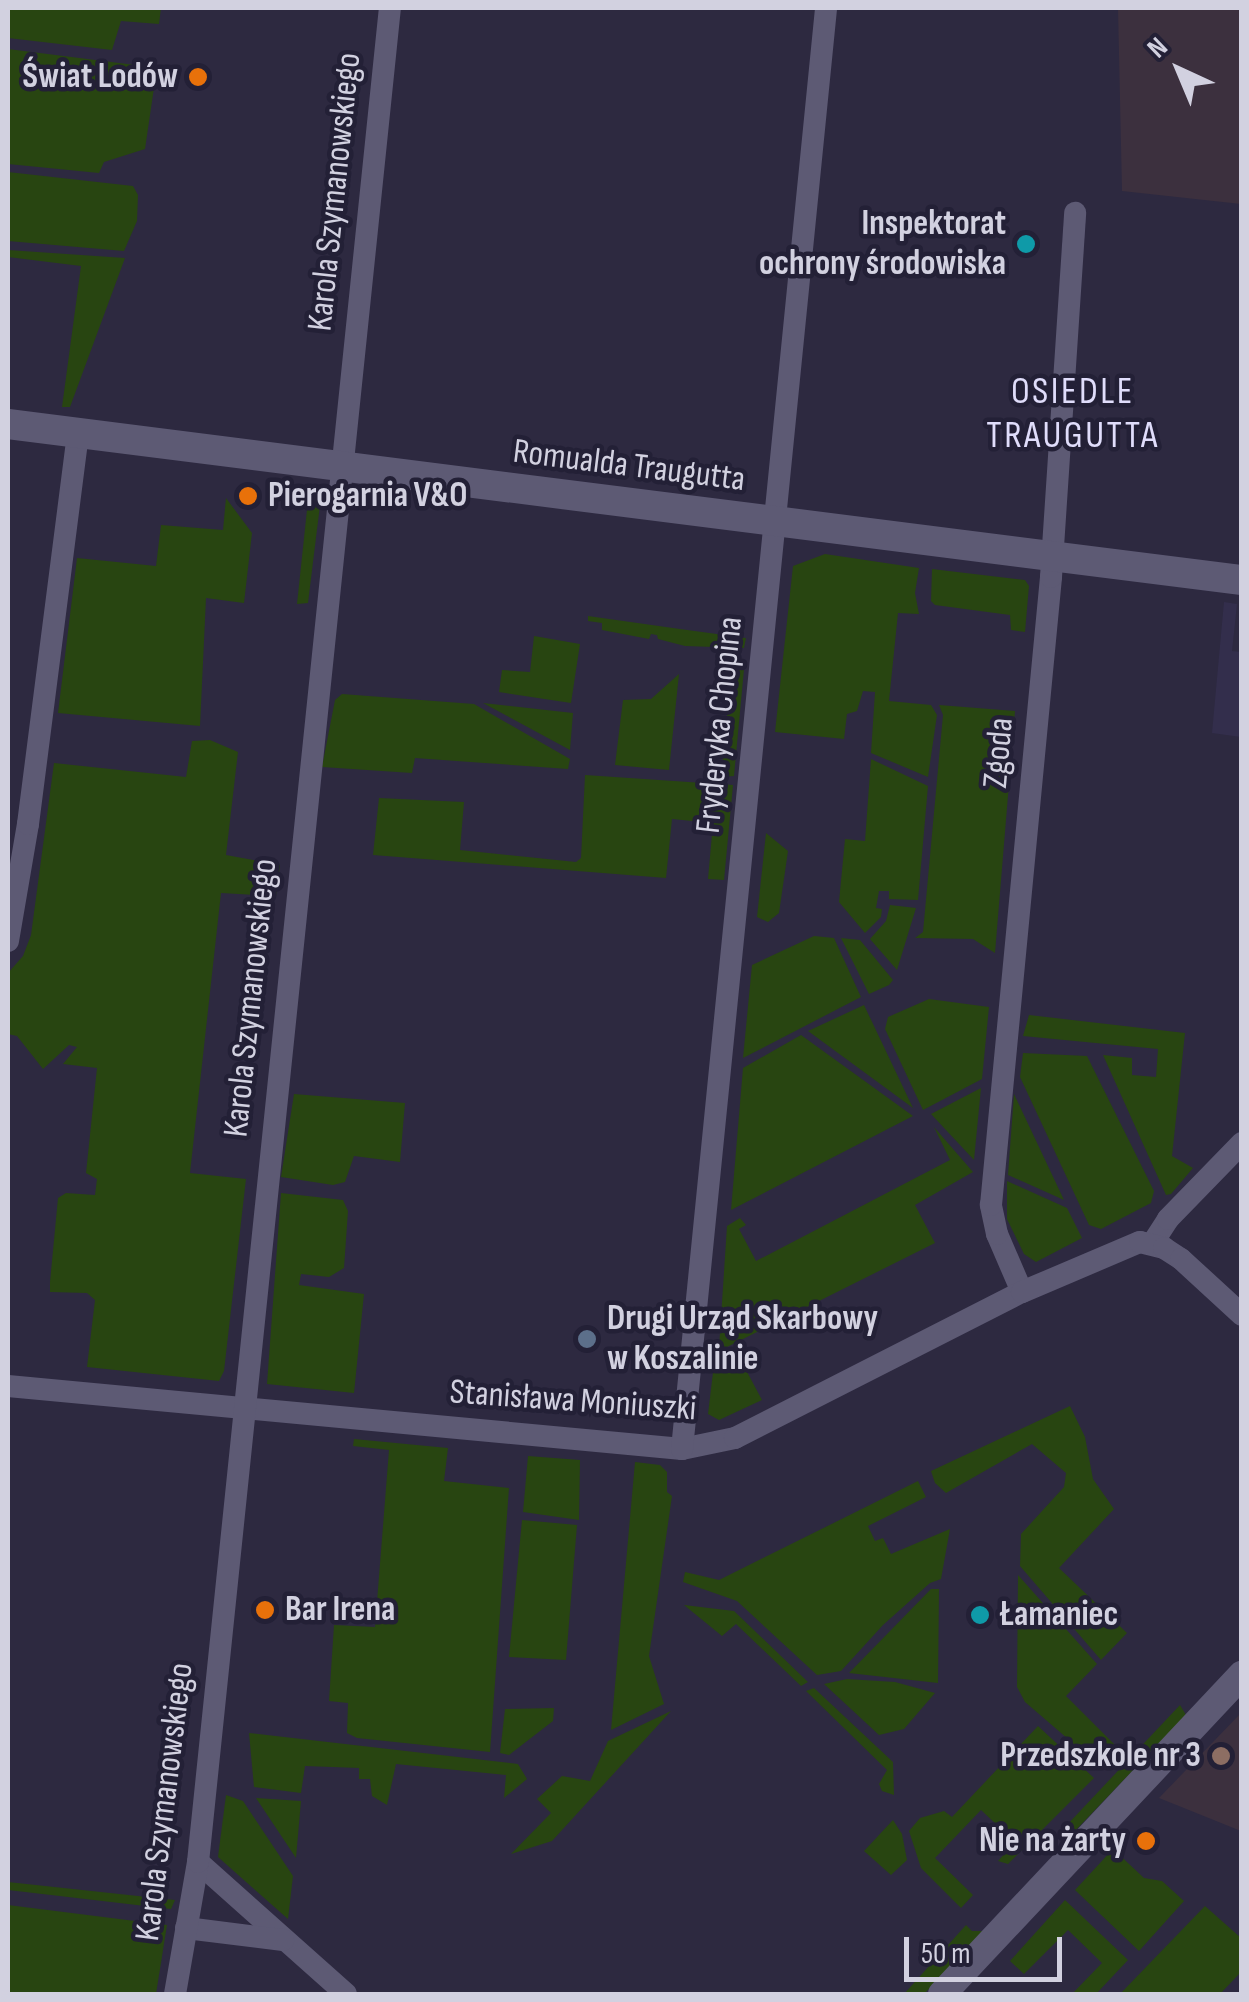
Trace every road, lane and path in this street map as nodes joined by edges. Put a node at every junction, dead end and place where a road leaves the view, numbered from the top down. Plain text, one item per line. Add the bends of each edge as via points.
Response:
1 (390, 8) edge
2 (826, 8) edge
3 (1076, 213) dead end
4 (8, 424) edge
5 (78, 433) junction
6 (341, 468) junction
7 (774, 522) junction
8 (1052, 558) junction
9 (1242, 580) edge
10 (8, 941) edge
11 (1242, 1143) edge
12 (1152, 1244) junction
13 (1022, 1292) junction
14 (1242, 1315) edge
15 (8, 1386) edge
16 (244, 1407) junction
17 (682, 1449) junction
18 (1242, 1674) edge
19 (198, 1862) junction
20 (186, 1928) junction
21 (283, 1940) junction
22 (174, 1994) edge
23 (346, 1994) edge
24 (942, 1994) edge

1 - 6 street, Karola Szymanowskiego
2 - 7 street, Fryderyka Chopina
3 - 8 street, Zgoda
4 - 5 main road, Romualda Traugutta
5 - 6 main road, Romualda Traugutta
5 - 10 street
6 - 7 main road, Romualda Traugutta
6 - 16 street, Karola Szymanowskiego
7 - 8 main road, Romualda Traugutta
7 - 17 street, Fryderyka Chopina
8 - 9 main road, Romualda Traugutta
8 - 13 street, Zgoda via 991,1205
11 - 12 street
12 - 13 street, Stanisława Moniuszki via 1121,1247
12 - 14 street via 1181,1259
13 - 17 street, Stanisława Moniuszki via 746,1433
15 - 16 street, Stanisława Moniuszki
16 - 17 street, Stanisława Moniuszki
16 - 19 street, Karola Szymanowskiego
18 - 24 street
19 - 20 street, Karola Szymanowskiego
19 - 21 street
20 - 21 street
20 - 22 street, Karola Szymanowskiego
21 - 23 street

